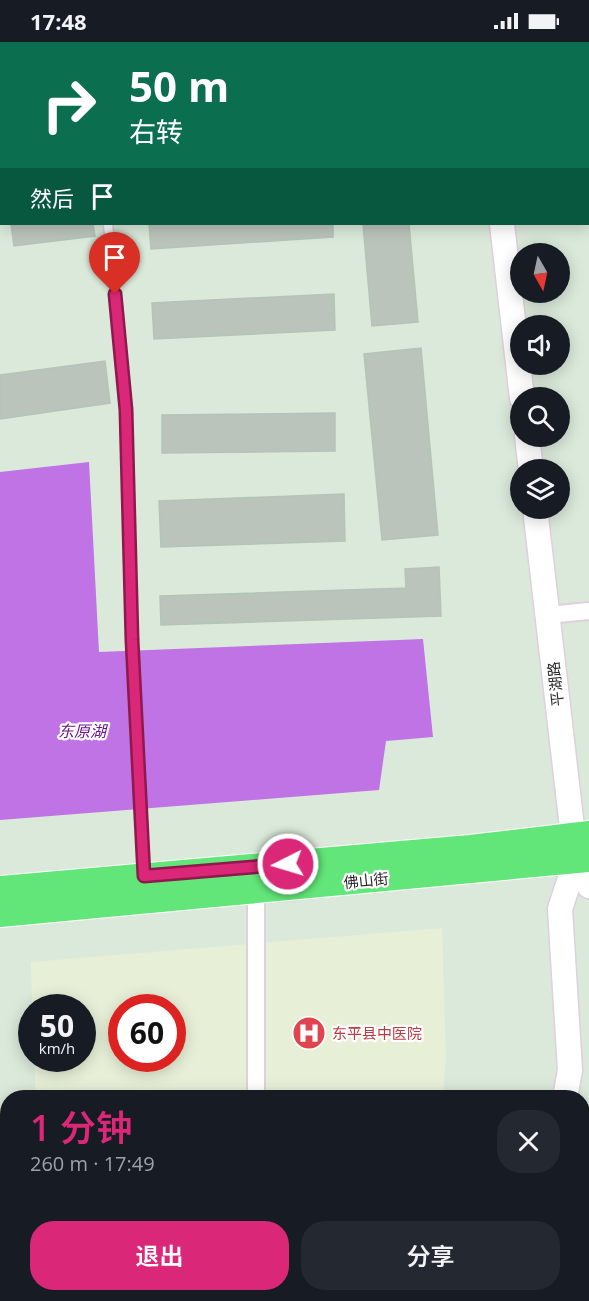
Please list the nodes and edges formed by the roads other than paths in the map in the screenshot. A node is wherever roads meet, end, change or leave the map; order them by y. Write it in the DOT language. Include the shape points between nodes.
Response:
graph roads {
  1 [pos="108,225"];
  2 [pos="502,225"];
  3 [pos="521,387"];
  4 [pos="536,519"];
  5 [pos="589,611"];
  6 [pos="548,615"];
  7 [pos="582,847"];
  8 [pos="144,876"];
  9 [pos="589,886"];
  10 [pos="0,889"];
  11 [pos="256,891"];
  12 [pos="0,914"];
  13 [pos="256,1090"];
  14 [pos="566,1090"];
  1 -- 8 [label="lane" via="126,410"];
  2 -- 3 [label="street"];
  4 -- 6 [label="street, 平湖路"];
  5 -- 6 [label="street"];
  6 -- 7 [label="street, 平湖路"];
  7 -- 8 [label="main road, 佛山街" via="470,848"];
  7 -- 9 [label="street, 平湖路"];
  7 -- 11 [label="main road, 佛山街"];
  7 -- 14 [label="street, 平湖路" via="560,909 570,1070"];
  8 -- 10 [label="main road, 佛山街"];
  11 -- 12 [label="main road, 佛山街"];
  11 -- 13 [label="street"];
}
